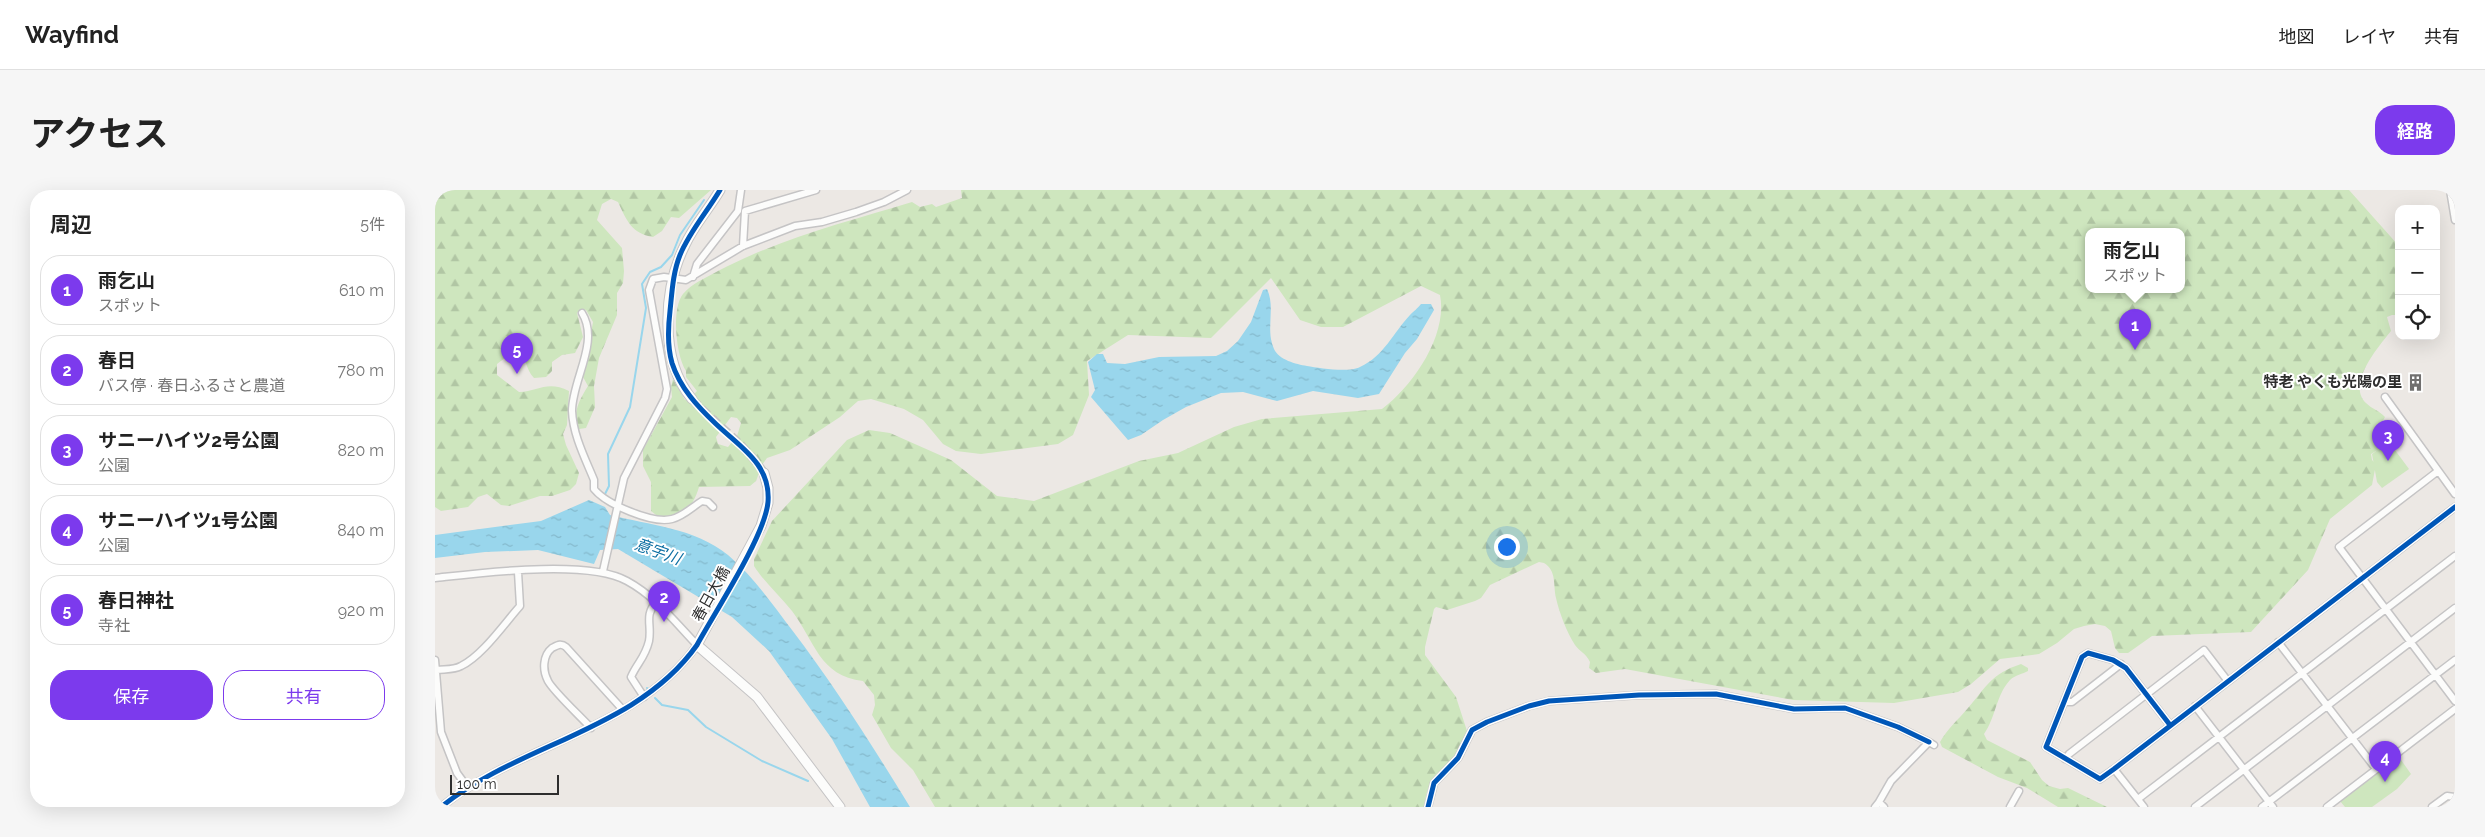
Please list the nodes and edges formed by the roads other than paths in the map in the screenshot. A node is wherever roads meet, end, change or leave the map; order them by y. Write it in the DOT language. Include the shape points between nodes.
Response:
graph roads {
  1 [pos="720,190"];
  2 [pos="741,190"];
  3 [pos="815,190"];
  4 [pos="907,190"];
  5 [pos="2450,190"];
  6 [pos="741,212"];
  7 [pos="2455,220"];
  8 [pos="743,246"];
  9 [pos="693,277"];
  10 [pos="674,279"];
  11 [pos="582,313"];
  12 [pos="2385,397"];
  13 [pos="692,399"];
  14 [pos="2438,471"];
  15 [pos="764,473"];
  16 [pos="2455,494"];
  17 [pos="713,507"];
  18 [pos="2455,507"];
  19 [pos="619,508"];
  20 [pos="2455,556"];
  21 [pos="603,569"];
  22 [pos="518,572"];
  23 [pos="435,578"];
  24 [pos="2362,578"];
  25 [pos="656,602"];
  26 [pos="2455,608"];
  27 [pos="2386,610"];
  28 [pos="698,642"];
  29 [pos="2278,642"];
  30 [pos="2410,642"];
  31 [pos="435,660"];
  32 [pos="2455,660"];
  33 [pos="2121,664"];
  34 [pos="437,670"];
  35 [pos="2302,674"];
  36 [pos="2436,675"];
  37 [pos="2227,680"];
  38 [pos="2147,694"];
  39 [pos="644,697"];
  40 [pos="2455,701"];
  41 [pos="2065,702"];
  42 [pos="2195,706"];
  43 [pos="2327,706"];
  44 [pos="2455,709"];
  45 [pos="623,710"];
  46 [pos="2170,725"];
  47 [pos="591,728"];
  48 [pos="2219,737"];
  49 [pos="2352,738"];
  50 [pos="2065,759"];
  51 [pos="2114,769"];
  52 [pos="2244,769"];
  53 [pos="2376,769"];
  54 [pos="468,788"];
  55 [pos="2019,791"];
  56 [pos="2455,797"];
  57 [pos="2138,799"];
  58 [pos="2271,804"];
  59 [pos="1880,805"];
  60 [pos="441,807"];
  61 [pos="840,807"];
  62 [pos="1427,807"];
  63 [pos="2010,807"];
  64 [pos="2144,807"];
  65 [pos="2195,807"];
  66 [pos="2262,807"];
  67 [pos="2327,807"];
  68 [pos="2433,807"];
  1 -- 10 [label="street" via="685,245"];
  2 -- 6 [label="street"];
  3 -- 6 [label="street"];
  4 -- 8 [label="street" via="856,212 795,226"];
  5 -- 7 [label="street"];
  6 -- 8 [label="street"];
  6 -- 9 [label="street" via="697,264"];
  8 -- 9 [label="street"];
  9 -- 10 [label="street"];
  10 -- 13 [label="street" via="669,350 677,376"];
  10 -- 19 [label="street" via="653,278 650,283 667,389 624,478"];
  11 -- 19 [label="street" via="587,324 587,348 572,408 573,425 594,480 594,489"];
  12 -- 14 [label="street"];
  14 -- 16 [label="street"];
  14 -- 24 [label="street" via="2339,547"];
  15 -- 28 [label="street, 春日大橋" via="768,488 767,508 761,526"];
  17 -- 19 [label="street" via="702,502 680,516 662,520"];
  18 -- 24 [label="street"];
  19 -- 21 [label="street"];
  20 -- 27 [label="street"];
  21 -- 22 [label="street"];
  21 -- 25 [label="street" via="626,580"];
  22 -- 23 [label="street"];
  22 -- 34 [label="street" via="520,606 466,663 457,668"];
  24 -- 27 [label="street"];
  24 -- 29 [label="street"];
  25 -- 28 [label="street"];
  25 -- 39 [label="street" via="648,614 650,633 644,657 632,675"];
  26 -- 30 [label="street"];
  27 -- 30 [label="street"];
  27 -- 35 [label="street"];
  28 -- 39 [label="street" via="668,679"];
  28 -- 61 [label="street" via="767,708"];
  29 -- 35 [label="street"];
  29 -- 37 [label="street"];
  30 -- 36 [label="street"];
  30 -- 43 [label="street"];
  31 -- 34 [label="street"];
  32 -- 36 [label="street"];
  33 -- 38 [label="street"];
  33 -- 41 [label="street" via="2072,702"];
  33 -- 41 [label="street" via="2088,653 2082,657"];
  34 -- 54 [label="street" via="441,732 453,765"];
  35 -- 43 [label="street"];
  35 -- 48 [label="street"];
  36 -- 40 [label="street"];
  36 -- 49 [label="street"];
  37 -- 38 [label="street" via="2204,650"];
  37 -- 42 [label="street"];
  38 -- 46 [label="street"];
  38 -- 50 [label="street"];
  39 -- 45 [label="street"];
  41 -- 50 [label="street" via="2046,747"];
  42 -- 46 [label="street"];
  42 -- 48 [label="street"];
  43 -- 49 [label="street"];
  43 -- 52 [label="street"];
  44 -- 53 [label="street"];
  45 -- 47 [label="street"];
  45 -- 47 [label="street" via="566,647 556,645 544,658 547,680"];
  46 -- 51 [label="street"];
  47 -- 54 [label="street"];
  48 -- 52 [label="street"];
  48 -- 57 [label="street"];
  49 -- 53 [label="street"];
  49 -- 58 [label="street"];
  50 -- 51 [label="street" via="2100,779"];
  51 -- 57 [label="street"];
  52 -- 58 [label="street"];
  52 -- 65 [label="street"];
  53 -- 67 [label="street"];
  54 -- 60 [label="street"];
  55 -- 63 [label="street"];
  56 -- 68 [label="street" via="2447,796"];
  57 -- 64 [label="street"];
  58 -- 66 [label="street"];
  59 -- 62 [label="street" via="1891,781 1931,743 1845,708 1794,709 1716,694 1549,701 1487,722 1473,730 1459,758 1434,783"];
}
